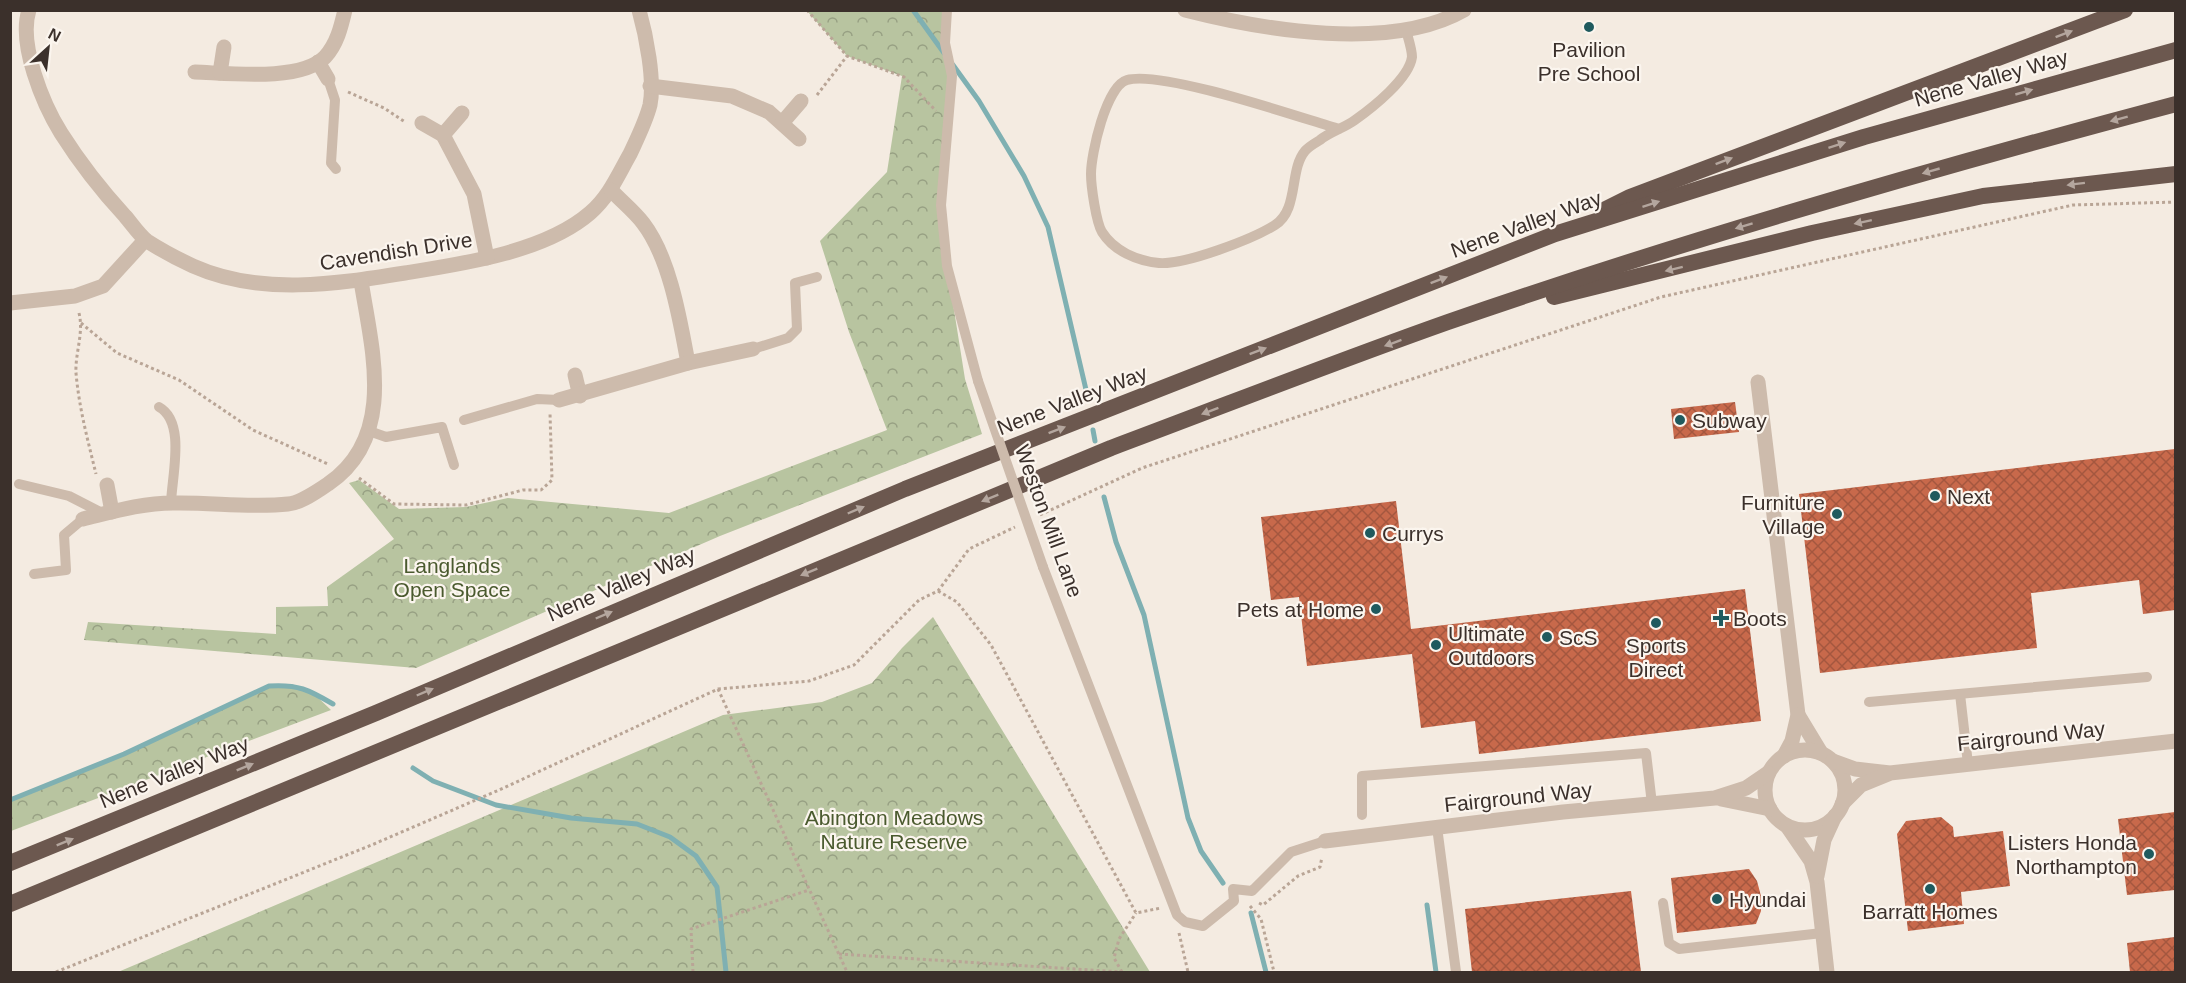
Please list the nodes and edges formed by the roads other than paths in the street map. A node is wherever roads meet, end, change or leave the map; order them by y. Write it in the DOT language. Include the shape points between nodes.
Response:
graph roads {
  1 [pos="29,10"];
  2 [pos="345,10"];
  3 [pos="639,10"];
  4 [pos="947,10"];
  5 [pos="1185,10"];
  6 [pos="1464,10"];
  7 [pos="2125,10"];
  8 [pos="1406,30"];
  9 [pos="224,47"];
  10 [pos="2175,50"];
  11 [pos="318,62"];
  12 [pos="195,72"];
  13 [pos="220,73"];
  14 [pos="328,79"];
  15 [pos="650,86"];
  16 [pos="801,101"];
  17 [pos="2175,104"];
  18 [pos="462,113"];
  19 [pos="422,123"];
  20 [pos="782,123"];
  21 [pos="1339,129"];
  22 [pos="443,135"];
  23 [pos="800,139"];
  24 [pos="336,169"];
  25 [pos="2175,174"];
  26 [pos="611,190"];
  27 [pos="1555,234"];
  28 [pos="145,240"];
  29 [pos="487,258"];
  30 [pos="817,277"];
  31 [pos="361,281"];
  32 [pos="10,303"];
  33 [pos="1448,322"];
  34 [pos="753,349"];
  35 [pos="688,363"];
  36 [pos="575,375"];
  37 [pos="1758,382"];
  38 [pos="580,396"];
  39 [pos="559,400"];
  40 [pos="159,407"];
  41 [pos="465,420"];
  42 [pos="369,431"];
  43 [pos="454,465"];
  44 [pos="19,484"];
  45 [pos="106,485"];
  46 [pos="171,503"];
  47 [pos="108,513"];
  48 [pos="83,519"];
  49 [pos="34,574"];
  50 [pos="2147,677"];
  51 [pos="1960,694"];
  52 [pos="1869,702"];
  53 [pos="1798,715"];
  54 [pos="2175,741"];
  55 [pos="1784,756"];
  56 [pos="1827,757"];
  57 [pos="1968,764"];
  58 [pos="1768,773"];
  59 [pos="1890,773"];
  60 [pos="1715,798"];
  61 [pos="1652,804"];
  62 [pos="1770,809"];
  63 [pos="1839,810"];
  64 [pos="1362,815"];
  65 [pos="1787,826"];
  66 [pos="1437,827"];
  67 [pos="1325,841"];
  68 [pos="10,863"];
  69 [pos="1816,882"];
  70 [pos="1664,903"];
  71 [pos="10,904"];
  72 [pos="1822,933"];
  73 [pos="1456,972"];
  74 [pos="1827,972"];
  1 -- 28 [label="street, Cavendish Drive" via="33,68 45,107 93,180"];
  2 -- 11 [label="street" via="339,35"];
  3 -- 15 [label="street, Cavendish Drive"];
  4 -- 67 [label="lane, Weston Mill Lane, bridge" via="945,43 952,76 941,205 946,266 978,381 1043,567 1174,910 1185,922 1203,926 1234,901 1233,889 1252,891 1291,852"];
  5 -- 8 [label="street" via="1228,21 1301,31"];
  6 -- 8 [label="street"];
  27 -- 7 [label="highway, one-way" via="1630,197"];
  8 -- 21 [label="lane" via="1412,56 1406,73 1382,98"];
  9 -- 13 [label="street"];
  27 -- 10 [label="highway, Nene Valley Way, one-way" via="1864,137"];
  11 -- 13 [label="street" via="303,69 271,74"];
  11 -- 14 [label="street"];
  12 -- 13 [label="street"];
  14 -- 24 [label="lane" via="335,100 331,164"];
  15 -- 20 [label="street" via="732,96 769,112"];
  15 -- 26 [label="street, Cavendish Drive" via="650,105 640,132"];
  16 -- 20 [label="street"];
  17 -- 33 [label="highway, one-way" via="1851,194"];
  18 -- 22 [label="street"];
  19 -- 22 [label="street"];
  20 -- 23 [label="street"];
  21 -- 21 [label="lane" via="1304,152 1288,209 1277,224 1229,246 1160,263 1123,254 1101,231 1091,173 1106,105 1114,89 1127,80 1160,80"];
  22 -- 29 [label="street" via="474,194"];
  25 -- 33 [label="highway, one-way" via="1983,196 1812,233"];
  26 -- 29 [label="street, Cavendish Drive" via="589,213 566,228"];
  26 -- 35 [label="street" via="643,223 658,247 680,319"];
  68 -- 27 [label="highway, Nene Valley Way, one-way" via="365,718 904,489"];
  28 -- 31 [label="street, Cavendish Drive" via="194,266 241,282 305,285"];
  28 -- 32 [label="street" via="103,286 75,296"];
  29 -- 31 [label="street, Cavendish Drive"];
  30 -- 34 [label="lane" via="795,283 797,329 788,338"];
  31 -- 42 [label="street" via="375,365"];
  33 -- 71 [label="highway, one-way" via="1100,453"];
  34 -- 35 [label="street"];
  35 -- 38 [label="street"];
  36 -- 38 [label="street"];
  37 -- 53 [label="street"];
  38 -- 39 [label="street"];
  39 -- 41 [label="lane" via="537,399"];
  40 -- 46 [label="lane" via="168,412 176,429"];
  42 -- 43 [label="lane" via="386,437 442,427"];
  42 -- 46 [label="street" via="346,472 290,504"];
  44 -- 47 [label="lane" via="69,496"];
  45 -- 47 [label="street"];
  46 -- 47 [label="street"];
  47 -- 48 [label="street"];
  48 -- 49 [label="lane" via="64,535 66,570"];
  50 -- 51 [label="lane"];
  51 -- 52 [label="lane"];
  51 -- 57 [label="lane"];
  53 -- 55 [label="street"];
  53 -- 56 [label="street"];
  54 -- 57 [label="street, Fairground Way"];
  55 -- 56 [label="street" via="1808,750"];
  55 -- 58 [label="street"];
  56 -- 59 [label="street" via="1855,769"];
  56 -- 63 [label="street" via="1843,777 1845,791"];
  57 -- 59 [label="street, Fairground Way"];
  58 -- 60 [label="street" via="1746,788"];
  58 -- 62 [label="street" via="1765,787"];
  59 -- 63 [label="street" via="1861,785"];
  60 -- 61 [label="street, Fairground Way"];
  60 -- 62 [label="street"];
  61 -- 64 [label="lane" via="1646,753 1362,776"];
  61 -- 66 [label="street, Fairground Way"];
  62 -- 65 [label="street"];
  63 -- 65 [label="street" via="1814,829"];
  63 -- 69 [label="street" via="1819,860"];
  65 -- 69 [label="street" via="1811,861"];
  66 -- 67 [label="street, Fairground Way"];
  66 -- 73 [label="lane"];
  69 -- 72 [label="street"];
  70 -- 72 [label="lane" via="1669,943 1679,949"];
  72 -- 74 [label="street"];
}
